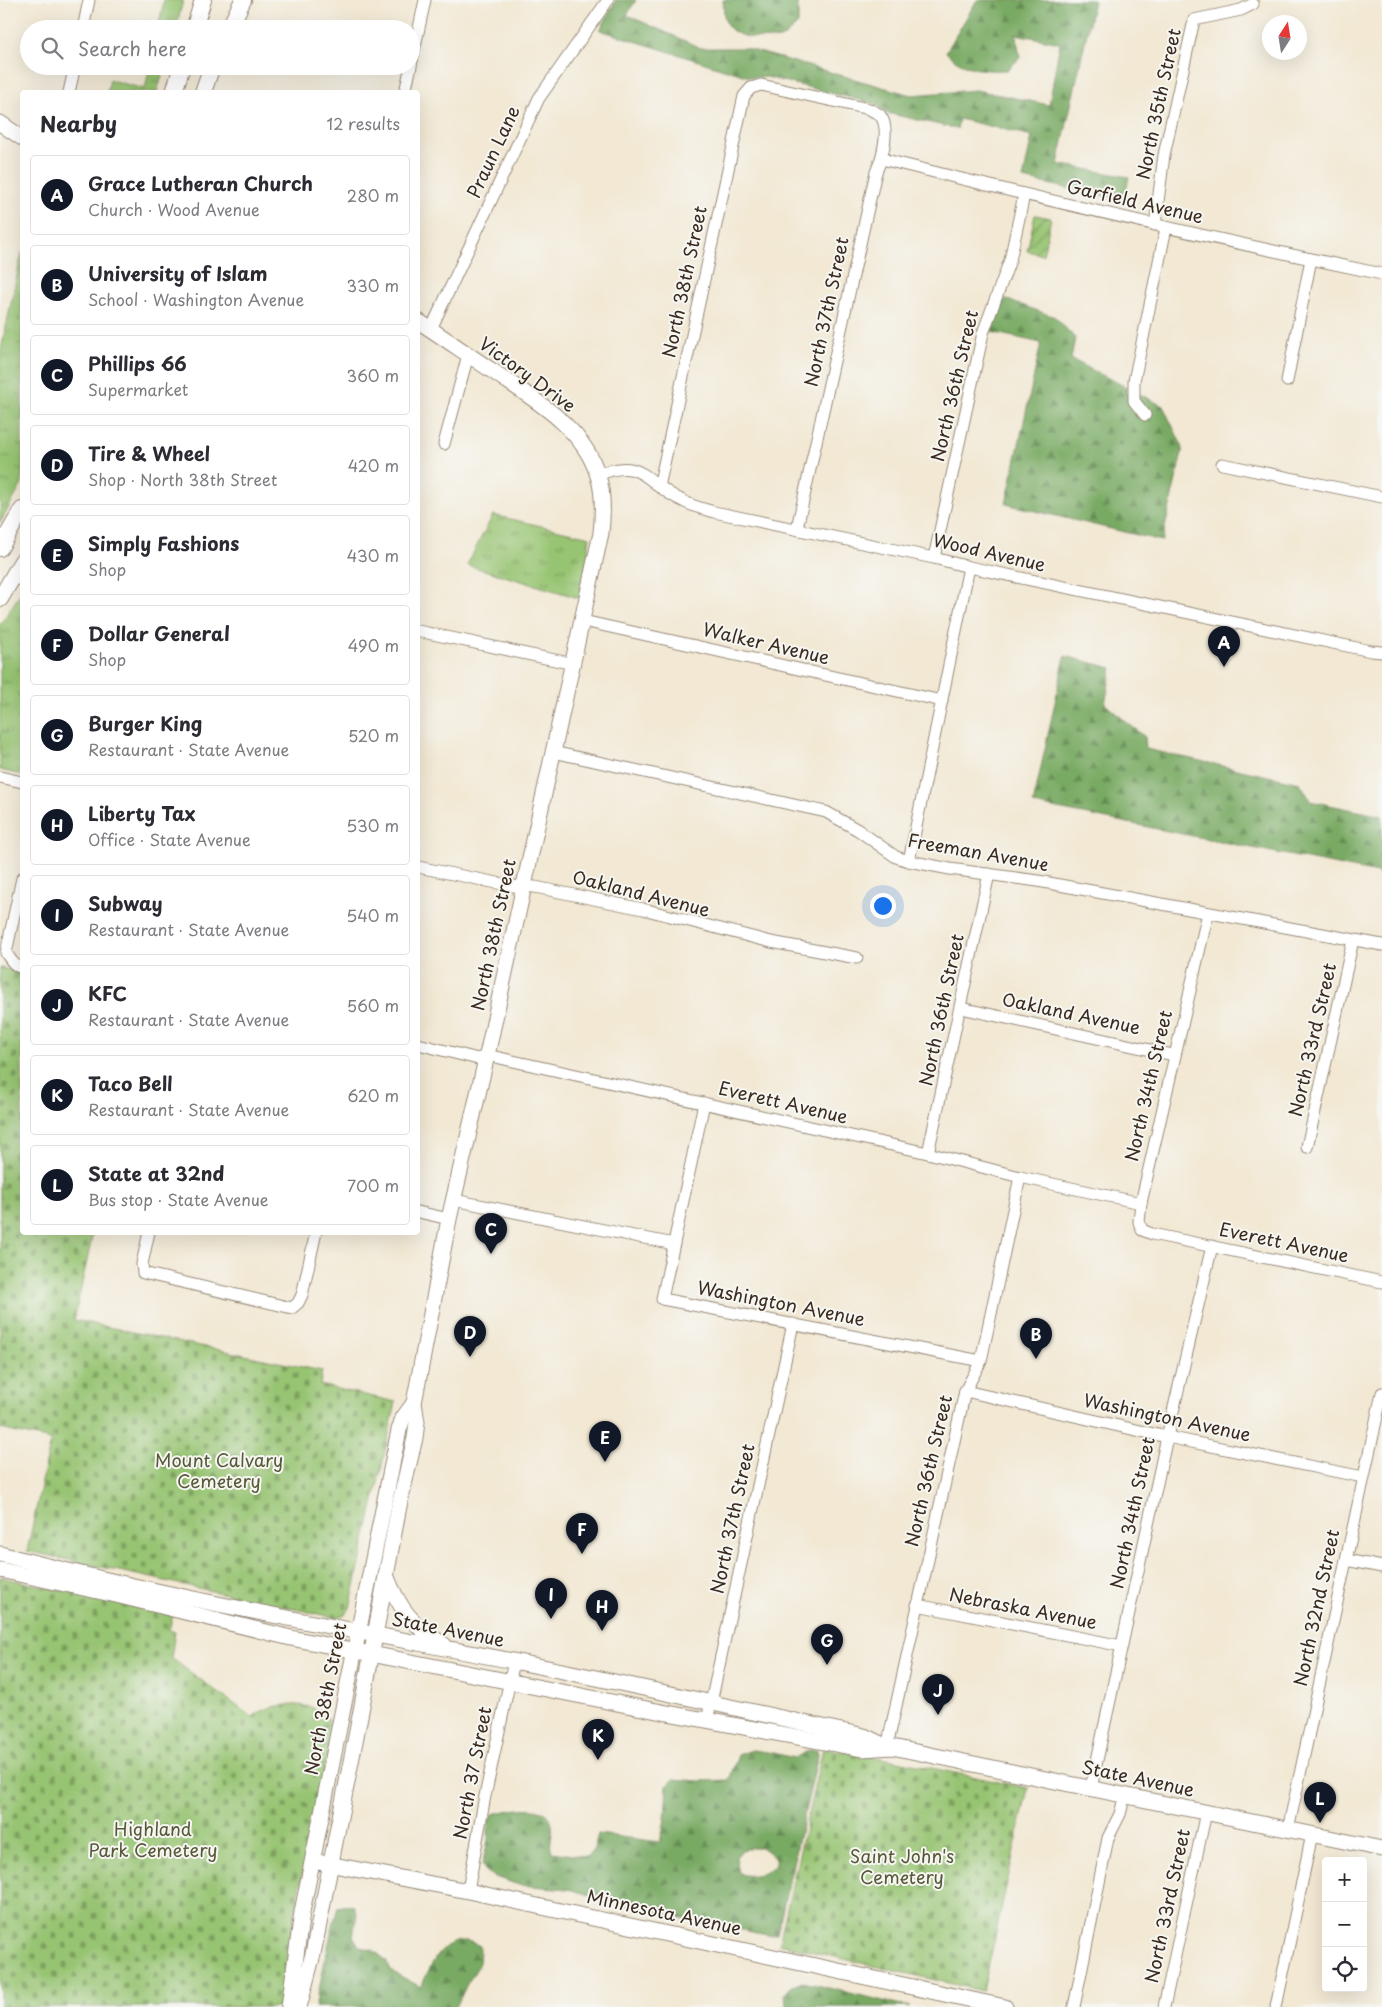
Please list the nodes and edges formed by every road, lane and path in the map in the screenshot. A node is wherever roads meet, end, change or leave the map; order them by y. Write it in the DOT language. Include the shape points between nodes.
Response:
graph roads {
  1 [pos="89,0"];
  2 [pos="191,0"];
  3 [pos="203,0"];
  4 [pos="232,0"];
  5 [pos="243,0"];
  6 [pos="425,0"];
  7 [pos="608,0"];
  8 [pos="1253,4"];
  9 [pos="85,20"];
  10 [pos="188,20"];
  11 [pos="197,20"];
  12 [pos="226,20"];
  13 [pos="233,20"];
  14 [pos="420,24"];
  15 [pos="73,75"];
  16 [pos="179,75"];
  17 [pos="209,75"];
  18 [pos="409,75"];
  19 [pos="751,88"];
  20 [pos="69,90"];
  21 [pos="175,90"];
  22 [pos="205,90"];
  23 [pos="405,90"];
  24 [pos="0,123"];
  25 [pos="20,137"];
  26 [pos="882,158"];
  27 [pos="1024,195"];
  28 [pos="1160,227"];
  29 [pos="1310,259"];
  30 [pos="1382,274"];
  31 [pos="420,321"];
  32 [pos="431,329"];
  33 [pos="468,355"];
  34 [pos="1287,381"];
  35 [pos="1144,416"];
  36 [pos="444,444"];
  37 [pos="1222,464"];
  38 [pos="598,475"];
  39 [pos="659,487"];
  40 [pos="1382,498"];
  41 [pos="20,513"];
  42 [pos="797,528"];
  43 [pos="0,548"];
  44 [pos="934,558"];
  45 [pos="20,564"];
  46 [pos="969,567"];
  47 [pos="0,599"];
  48 [pos="583,621"];
  49 [pos="420,631"];
  50 [pos="1382,652"];
  51 [pos="574,664"];
  52 [pos="942,701"];
  53 [pos="553,752"];
  54 [pos="0,777"];
  55 [pos="20,782"];
  56 [pos="909,861"];
  57 [pos="420,867"];
  58 [pos="990,874"];
  59 [pos="524,886"];
  60 [pos="20,887"];
  61 [pos="1208,913"];
  62 [pos="1354,940"];
  63 [pos="1382,946"];
  64 [pos="857,958"];
  65 [pos="20,967"];
  66 [pos="961,1008"];
  67 [pos="420,1044"];
  68 [pos="487,1055"];
  69 [pos="1174,1055"];
  70 [pos="704,1103"];
  71 [pos="1307,1147"];
  72 [pos="928,1153"];
  73 [pos="1020,1177"];
  74 [pos="454,1200"];
  75 [pos="1141,1203"];
  76 [pos="420,1212"];
  77 [pos="449,1219"];
  78 [pos="148,1235"];
  79 [pos="315,1235"];
  80 [pos="1179,1239"];
  81 [pos="674,1244"];
  82 [pos="1212,1246"];
  83 [pos="1382,1282"];
  84 [pos="793,1324"];
  85 [pos="981,1361"];
  86 [pos="965,1391"];
  87 [pos="1382,1393"];
  88 [pos="414,1403"];
  89 [pos="1167,1437"];
  90 [pos="1363,1477"];
  91 [pos="0,1554"];
  92 [pos="1346,1560"];
  93 [pos="1382,1567"];
  94 [pos="0,1570"];
  95 [pos="386,1575"];
  96 [pos="917,1605"];
  97 [pos="358,1632"];
  98 [pos="374,1635"];
  99 [pos="1122,1646"];
  100 [pos="452,1650"];
  101 [pos="355,1651"];
  102 [pos="371,1654"];
  103 [pos="514,1661"];
  104 [pos="509,1681"];
  105 [pos="711,1702"];
  106 [pos="707,1721"];
  107 [pos="887,1747"];
  108 [pos="1091,1788"];
  109 [pos="1125,1795"];
  110 [pos="1206,1812"];
  111 [pos="1288,1830"];
  112 [pos="1312,1834"];
  113 [pos="1382,1849"];
  114 [pos="313,1861"];
  115 [pos="330,1864"];
  116 [pos="468,1891"];
  117 [pos="289,2007"];
  118 [pos="299,2007"];
  119 [pos="1006,2007"];
  120 [pos="1074,2007"];
  121 [pos="1164,2007"];
  122 [pos="1276,2007"];
  1 -- 9 [label="street"];
  2 -- 10 [label="highway"];
  3 -- 11 [label="highway"];
  4 -- 12 [label="highway"];
  5 -- 13 [label="highway"];
  6 -- 14 [label="street"];
  7 -- 32 [label="street, Praun Lane" via="534,106"];
  8 -- 28 [label="street, North 35th Street" via="1241,10 1194,20 1164,155"];
  15 -- 20 [label="street"];
  16 -- 21 [label="highway"];
  17 -- 22 [label="highway"];
  18 -- 23 [label="street"];
  19 -- 26 [label="street, North 37th Street" via="761,84 869,109 880,116 883,123"];
  19 -- 39 [label="street, North 38th Street" via="744,96"];
  24 -- 25 [label="main road"];
  26 -- 27 [label="street, Garfield Avenue"];
  26 -- 42 [label="street, North 37th Street" via="876,172"];
  27 -- 28 [label="street, Garfield Avenue"];
  27 -- 44 [label="street, North 36th Street" via="1010,260 986,322"];
  28 -- 29 [label="street, Garfield Avenue"];
  28 -- 35 [label="street" via="1134,381 1134,401"];
  29 -- 30 [label="street, Garfield Avenue"];
  29 -- 34 [label="street"];
  31 -- 32 [label="main road, Victory Drive"];
  32 -- 33 [label="main road, Victory Drive"];
  33 -- 36 [label="street"];
  33 -- 38 [label="main road, Victory Drive" via="566,426 585,448"];
  37 -- 40 [label="street"];
  38 -- 39 [label="street, Wood Avenue" via="622,467 630,468"];
  38 -- 48 [label="main road, North 38th Street" via="603,510 601,533"];
  39 -- 42 [label="street, Wood Avenue" via="699,507"];
  41 -- 43 [label="highway"];
  42 -- 44 [label="street, Wood Avenue"];
  44 -- 46 [label="street, Wood Avenue"];
  45 -- 47 [label="highway"];
  46 -- 50 [label="street, Wood Avenue"];
  46 -- 52 [label="street"];
  48 -- 51 [label="main road, North 38th Street"];
  48 -- 52 [label="street, Walker Avenue"];
  49 -- 51 [label="street"];
  51 -- 53 [label="main road, North 38th Street"];
  52 -- 56 [label="street"];
  53 -- 56 [label="street, Freeman Avenue" via="826,812 896,857"];
  53 -- 59 [label="main road, North 38th Street"];
  54 -- 55 [label="street"];
  56 -- 58 [label="street, Freeman Avenue"];
  57 -- 59 [label="street, Oakland Avenue"];
  58 -- 61 [label="street, Freeman Avenue"];
  58 -- 66 [label="street, North 36th Street"];
  59 -- 64 [label="street, Oakland Avenue" via="643,909 771,942"];
  59 -- 68 [label="main road, North 38th Street"];
  60 -- 65 [label="street" via="6,953"];
  61 -- 62 [label="street, Freeman Avenue"];
  61 -- 69 [label="street, North 34th Street"];
  62 -- 63 [label="street, Freeman Avenue"];
  62 -- 71 [label="street, North 33rd Street"];
  66 -- 69 [label="street, Oakland Avenue"];
  66 -- 72 [label="street, North 36th Street"];
  67 -- 68 [label="street, Everett Avenue" via="478,1059"];
  68 -- 70 [label="street, Everett Avenue"];
  68 -- 74 [label="main road, North 38th Street"];
  69 -- 75 [label="street, North 34th Street"];
  70 -- 72 [label="street, Everett Avenue"];
  70 -- 81 [label="street"];
  72 -- 73 [label="street, Everett Avenue"];
  73 -- 75 [label="street, Everett Avenue"];
  73 -- 85 [label="street, North 36th Street"];
  74 -- 77 [label="main road, North 38th Street"];
  74 -- 81 [label="street"];
  75 -- 80 [label="street, North 34th Street" via="1139,1222 1142,1230"];
  76 -- 77 [label="street"];
  77 -- 88 [label="main road, North 38th Street"];
  78 -- 79 [label="street" via="143,1273 292,1308 302,1295"];
  80 -- 82 [label="street, Everett Avenue"];
  81 -- 84 [label="street, Washington Avenue" via="662,1299"];
  82 -- 83 [label="street, Everett Avenue"];
  82 -- 89 [label="street, North 34th Street"];
  84 -- 85 [label="street, Washington Avenue"];
  84 -- 105 [label="street, North 37th Street"];
  85 -- 86 [label="street, North 36th Street"];
  86 -- 89 [label="street, Washington Avenue"];
  86 -- 96 [label="street, North 36th Street"];
  87 -- 90 [label="street, North 32nd Street"];
  88 -- 95 [label="main road, North 38th Street" via="415,1438"];
  88 -- 97 [label="main road, North 38th Street" via="399,1430"];
  89 -- 90 [label="street, Washington Avenue"];
  89 -- 99 [label="street, North 34th Street"];
  90 -- 92 [label="street, North 32nd Street"];
  91 -- 97 [label="main road, State Avenue"];
  92 -- 93 [label="street"];
  92 -- 111 [label="street, North 32nd Street"];
  94 -- 101 [label="main road, State Avenue"];
  95 -- 98 [label="main road, North 38th Street"];
  95 -- 100 [label="main road" via="393,1594 408,1616"];
  96 -- 99 [label="street, Nebraska Avenue"];
  96 -- 107 [label="street, North 36th Street"];
  97 -- 98 [label="main road, State Avenue"];
  97 -- 101 [label="main road, North 38th Street"];
  98 -- 100 [label="main road, State Avenue"];
  98 -- 102 [label="main road, North 38th Street"];
  99 -- 108 [label="street, North 34th Street"];
  100 -- 103 [label="main road, State Avenue"];
  101 -- 102 [label="main road, State Avenue"];
  101 -- 114 [label="main road, North 38th Street"];
  102 -- 104 [label="main road, State Avenue"];
  102 -- 115 [label="main road, North 38th Street"];
  103 -- 104 [label="street, North 37 Street"];
  103 -- 105 [label="main road, State Avenue"];
  104 -- 106 [label="main road, State Avenue"];
  104 -- 116 [label="street, North 37 Street"];
  105 -- 106 [label="street, North 37th Street"];
  105 -- 107 [label="main road, State Avenue" via="864,1736"];
  106 -- 107 [label="main road, State Avenue" via="862,1749"];
  107 -- 108 [label="main road, State Avenue"];
  108 -- 109 [label="main road, State Avenue"];
  109 -- 110 [label="main road, State Avenue"];
  109 -- 120 [label="street" via="1108,1838"];
  110 -- 111 [label="main road, State Avenue"];
  110 -- 121 [label="street, North 33rd Street"];
  111 -- 112 [label="main road, State Avenue"];
  112 -- 113 [label="main road, State Avenue"];
  112 -- 122 [label="street"];
  114 -- 115 [label="main road, Minnesota Avenue"];
  114 -- 117 [label="main road, North 38th Street" via="302,1912"];
  115 -- 116 [label="main road, Minnesota Avenue"];
  115 -- 118 [label="main road, North 38th Street"];
  116 -- 119 [label="main road, Minnesota Avenue"];
}
